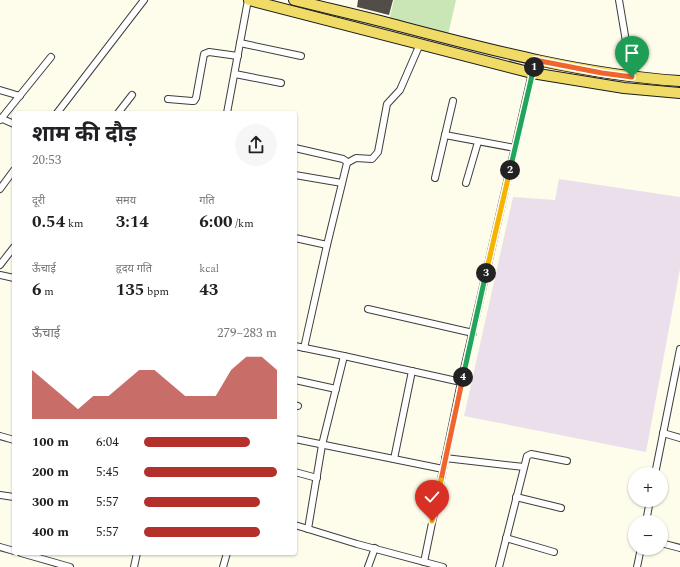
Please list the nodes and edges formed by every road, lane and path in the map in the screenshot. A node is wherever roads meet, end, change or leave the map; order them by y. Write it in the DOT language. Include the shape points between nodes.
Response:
graph roads {
  1 [pos="144,0"];
  2 [pos="249,0"];
  3 [pos="294,0"];
  4 [pos="619,0"];
  5 [pos="404,27"];
  6 [pos="401,39"];
  7 [pos="240,43"];
  8 [pos="420,44"];
  9 [pos="238,56"];
  10 [pos="301,56"];
  11 [pos="51,57"];
  12 [pos="535,60"];
  13 [pos="532,73"];
  14 [pos="234,74"];
  15 [pos="632,77"];
  16 [pos="680,81"];
  17 [pos="281,83"];
  18 [pos="0,90"];
  19 [pos="680,93"];
  20 [pos="132,95"];
  21 [pos="20,96"];
  22 [pos="168,99"];
  23 [pos="453,101"];
  24 [pos="58,111"];
  25 [pos="120,111"];
  26 [pos="227,111"];
  27 [pos="1,119"];
  28 [pos="12,123"];
  29 [pos="445,135"];
  30 [pos="478,142"];
  31 [pos="297,148"];
  32 [pos="515,148"];
  33 [pos="347,163"];
  34 [pos="297,175"];
  35 [pos="12,178"];
  36 [pos="435,178"];
  37 [pos="342,183"];
  38 [pos="466,183"];
  39 [pos="0,189"];
  40 [pos="297,238"];
  41 [pos="327,245"];
  42 [pos="12,250"];
  43 [pos="0,265"];
  44 [pos="0,275"];
  45 [pos="12,278"];
  46 [pos="368,309"];
  47 [pos="473,333"];
  48 [pos="297,346"];
  49 [pos="304,348"];
  50 [pos="680,349"];
  51 [pos="344,356"];
  52 [pos="412,371"];
  53 [pos="297,380"];
  54 [pos="461,382"];
  55 [pos="336,389"];
  56 [pos="663,433"];
  57 [pos="0,436"];
  58 [pos="680,438"];
  59 [pos="12,439"];
  60 [pos="297,439"];
  61 [pos="322,445"];
  62 [pos="445,458"];
  63 [pos="394,459"];
  64 [pos="567,461"];
  65 [pos="524,467"];
  66 [pos="656,467"];
  67 [pos="443,469"];
  68 [pos="297,473"];
  69 [pos="317,478"];
  70 [pos="0,495"];
  71 [pos="516,496"];
  72 [pos="12,497"];
  73 [pos="561,508"];
  74 [pos="297,526"];
  75 [pos="308,529"];
  76 [pos="506,538"];
  77 [pos="668,545"];
  78 [pos="0,547"];
  79 [pos="375,548"];
  80 [pos="680,548"];
  81 [pos="12,550"];
  82 [pos="554,552"];
  83 [pos="29,555"];
  84 [pos="137,555"];
  85 [pos="226,555"];
  86 [pos="640,555"];
  87 [pos="45,560"];
  88 [pos="424,562"];
  89 [pos="43,567"];
  90 [pos="70,567"];
  91 [pos="134,567"];
  92 [pos="223,567"];
  93 [pos="368,567"];
  94 [pos="443,567"];
  95 [pos="499,567"];
  96 [pos="637,567"];
  1 -- 24 [label="street"];
  2 -- 6 [label="main road"];
  2 -- 7 [label="street"];
  3 -- 5 [label="main road"];
  4 -- 15 [label="street"];
  5 -- 6 [label="main road"];
  5 -- 12 [label="main road"];
  6 -- 8 [label="main road"];
  7 -- 9 [label="street"];
  7 -- 10 [label="street"];
  8 -- 13 [label="main road"];
  8 -- 33 [label="street" via="400,90 387,104 378,152 372,159 356,158"];
  9 -- 14 [label="street"];
  9 -- 22 [label="street" via="206,52 194,101"];
  11 -- 21 [label="street"];
  12 -- 13 [label="street"];
  12 -- 15 [label="main road"];
  13 -- 19 [label="main road" via="624,88"];
  13 -- 32 [label="street"];
  14 -- 17 [label="street"];
  14 -- 26 [label="street"];
  15 -- 16 [label="main road"];
  18 -- 21 [label="street"];
  20 -- 25 [label="street"];
  21 -- 27 [label="street"];
  23 -- 29 [label="street"];
  27 -- 28 [label="street"];
  29 -- 30 [label="street"];
  29 -- 36 [label="street"];
  30 -- 32 [label="street"];
  30 -- 38 [label="street"];
  31 -- 33 [label="street" via="344,159"];
  32 -- 47 [label="street"];
  33 -- 37 [label="street"];
  34 -- 37 [label="street"];
  35 -- 39 [label="street"];
  37 -- 41 [label="street"];
  40 -- 41 [label="street"];
  41 -- 49 [label="street"];
  42 -- 43 [label="street"];
  44 -- 45 [label="street"];
  46 -- 47 [label="street"];
  47 -- 54 [label="street"];
  48 -- 49 [label="street"];
  49 -- 51 [label="street"];
  50 -- 56 [label="street"];
  51 -- 52 [label="street"];
  51 -- 55 [label="street"];
  52 -- 54 [label="street"];
  52 -- 63 [label="street"];
  53 -- 55 [label="street"];
  54 -- 62 [label="street"];
  55 -- 61 [label="street"];
  56 -- 58 [label="street"];
  56 -- 66 [label="street"];
  57 -- 59 [label="street"];
  60 -- 61 [label="street"];
  61 -- 63 [label="street"];
  61 -- 69 [label="street"];
  62 -- 65 [label="street"];
  62 -- 67 [label="street"];
  63 -- 67 [label="street"];
  64 -- 65 [label="street" via="531,454 527,456"];
  65 -- 71 [label="street"];
  67 -- 88 [label="street"];
  68 -- 69 [label="street"];
  69 -- 75 [label="street"];
  70 -- 72 [label="street"];
  71 -- 73 [label="street"];
  71 -- 76 [label="street"];
  74 -- 75 [label="street"];
  75 -- 79 [label="street"];
  76 -- 82 [label="street"];
  76 -- 95 [label="street"];
  77 -- 80 [label="street"];
  78 -- 81 [label="street"];
  79 -- 88 [label="street"];
  79 -- 93 [label="street"];
  83 -- 87 [label="street"];
  84 -- 91 [label="street"];
  85 -- 92 [label="street"];
  86 -- 96 [label="street"];
  87 -- 89 [label="street"];
  87 -- 90 [label="street"];
  88 -- 94 [label="street"];
}
